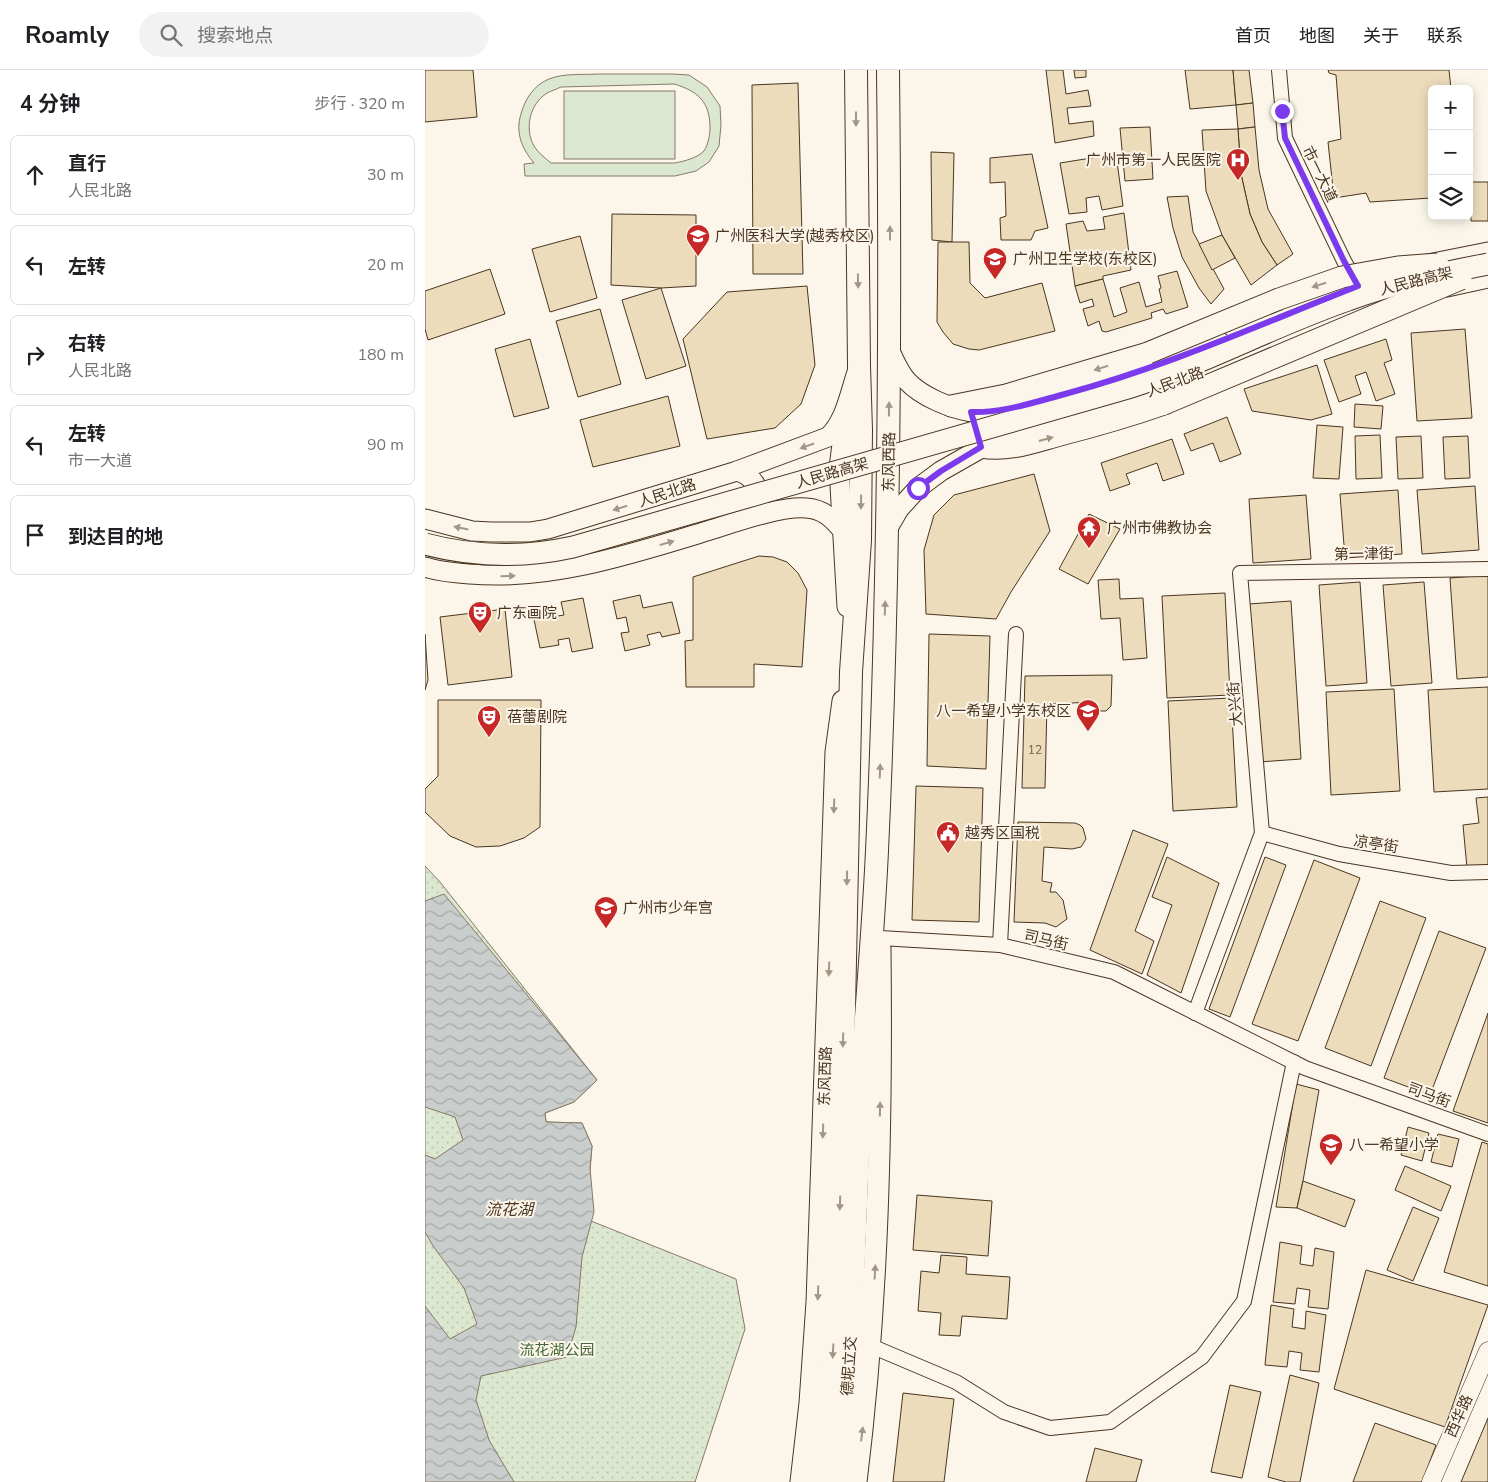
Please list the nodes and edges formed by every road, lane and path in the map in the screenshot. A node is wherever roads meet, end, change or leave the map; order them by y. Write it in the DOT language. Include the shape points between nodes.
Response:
graph roads {
  1 [pos="856,70"];
  2 [pos="888,70"];
  3 [pos="1279,70"];
  4 [pos="1488,252"];
  5 [pos="1488,264"];
  6 [pos="1488,278"];
  7 [pos="1358,286"];
  8 [pos="890,351"];
  9 [pos="859,366"];
  10 [pos="951,406"];
  11 [pos="971,412"];
  12 [pos="981,447"];
  13 [pos="737,471"];
  14 [pos="425,520"];
  15 [pos="737,521"];
  16 [pos="888,528"];
  17 [pos="843,531"];
  18 [pos="425,544"];
  19 [pos="425,567"];
  20 [pos="1488,568"];
  21 [pos="1240,573"];
  22 [pos="1016,634"];
  23 [pos="851,672"];
  24 [pos="1262,833"];
  25 [pos="877,854"];
  26 [pos="1488,872"];
  27 [pos="880,938"];
  28 [pos="1000,945"];
  29 [pos="1195,1013"];
  30 [pos="1294,1062"];
  31 [pos="1488,1134"];
  32 [pos="847,1250"];
  33 [pos="871,1346"];
  34 [pos="1488,1351"];
  35 [pos="801,1482"];
  36 [pos="820,1482"];
  37 [pos="838,1482"];
  38 [pos="856,1482"];
  39 [pos="1431,1482"];
  1 -- 9 [label="highway, 东风西路, one-way"];
  8 -- 2 [label="highway, 东风西路, one-way"];
  3 -- 7 [label="street, 市一大道" via="1285,138"];
  4 -- 7 [label="main road, 人民北路" via="1414,267"];
  5 -- 10 [label="main road, one-way, bridge" via="1398,267 1342,277 1148,353 1007,395"];
  12 -- 5 [label="main road, one-way, bridge" via="996,450 1018,446 1164,404"];
  5 -- 18 [label="main road, 人民路高架, bridge" via="1423,278 1348,300 1128,388 581,544 547,552 504,555"];
  6 -- 12 [label="main road, 人民北路" via="1354,311 1157,390 1023,429"];
  7 -- 11 [label="main road, 人民北路" via="1144,371 1031,403"];
  8 -- 10 [label="main road, 人民北路" via="907,382 925,395"];
  16 -- 8 [label="highway, 东风西路, one-way"];
  9 -- 13 [label="main road, 人民北路, one-way" via="841,420 828,437"];
  9 -- 17 [label="main road" via="839,468"];
  9 -- 23 [label="highway, 东风西路, one-way" via="860,540"];
  10 -- 11 [label="main road, 人民北路"];
  11 -- 12 [label="main road"];
  12 -- 16 [label="main road, 人民北路" via="918,488 899,508"];
  13 -- 14 [label="main road, 人民北路, one-way" via="567,524 530,532 472,531"];
  13 -- 15 [label="main road" via="755,482 759,499 753,514"];
  15 -- 17 [label="main road" via="785,509 805,508 821,511"];
  19 -- 15 [label="main road, one-way" via="484,576 533,574 626,554"];
  25 -- 16 [label="highway, 东风西路, one-way"];
  17 -- 23 [label="main road"];
  20 -- 21 [label="street, 第一津街"];
  21 -- 24 [label="street, 大兴街"];
  22 -- 28 [label="street"];
  23 -- 32 [label="highway, 东风西路, one-way"];
  23 -- 35 [label="main road, 东风西路, one-way" via="836,752 817,1302 811,1403"];
  24 -- 26 [label="street, 凉亭街" via="1339,854 1451,873"];
  24 -- 29 [label="street"];
  25 -- 27 [label="main road, 东风西路"];
  25 -- 32 [label="highway, 东风西路"];
  27 -- 28 [label="street, 司马街"];
  33 -- 27 [label="main road, 东风西路, one-way" via="879,1182"];
  28 -- 29 [label="street, 司马街" via="1114,972"];
  29 -- 30 [label="street, 司马街"];
  30 -- 31 [label="street, 司马街"];
  30 -- 33 [label="street" via="1244,1301 1202,1357 1110,1422 1050,1428 1004,1412 956,1382"];
  32 -- 36 [label="highway, 德坭立交, one-way"];
  32 -- 37 [label="highway, 德坭立交" via="848,1384"];
  38 -- 33 [label="main road, 东风西路, one-way"];
  34 -- 39 [label="street, 西华路"];
}
